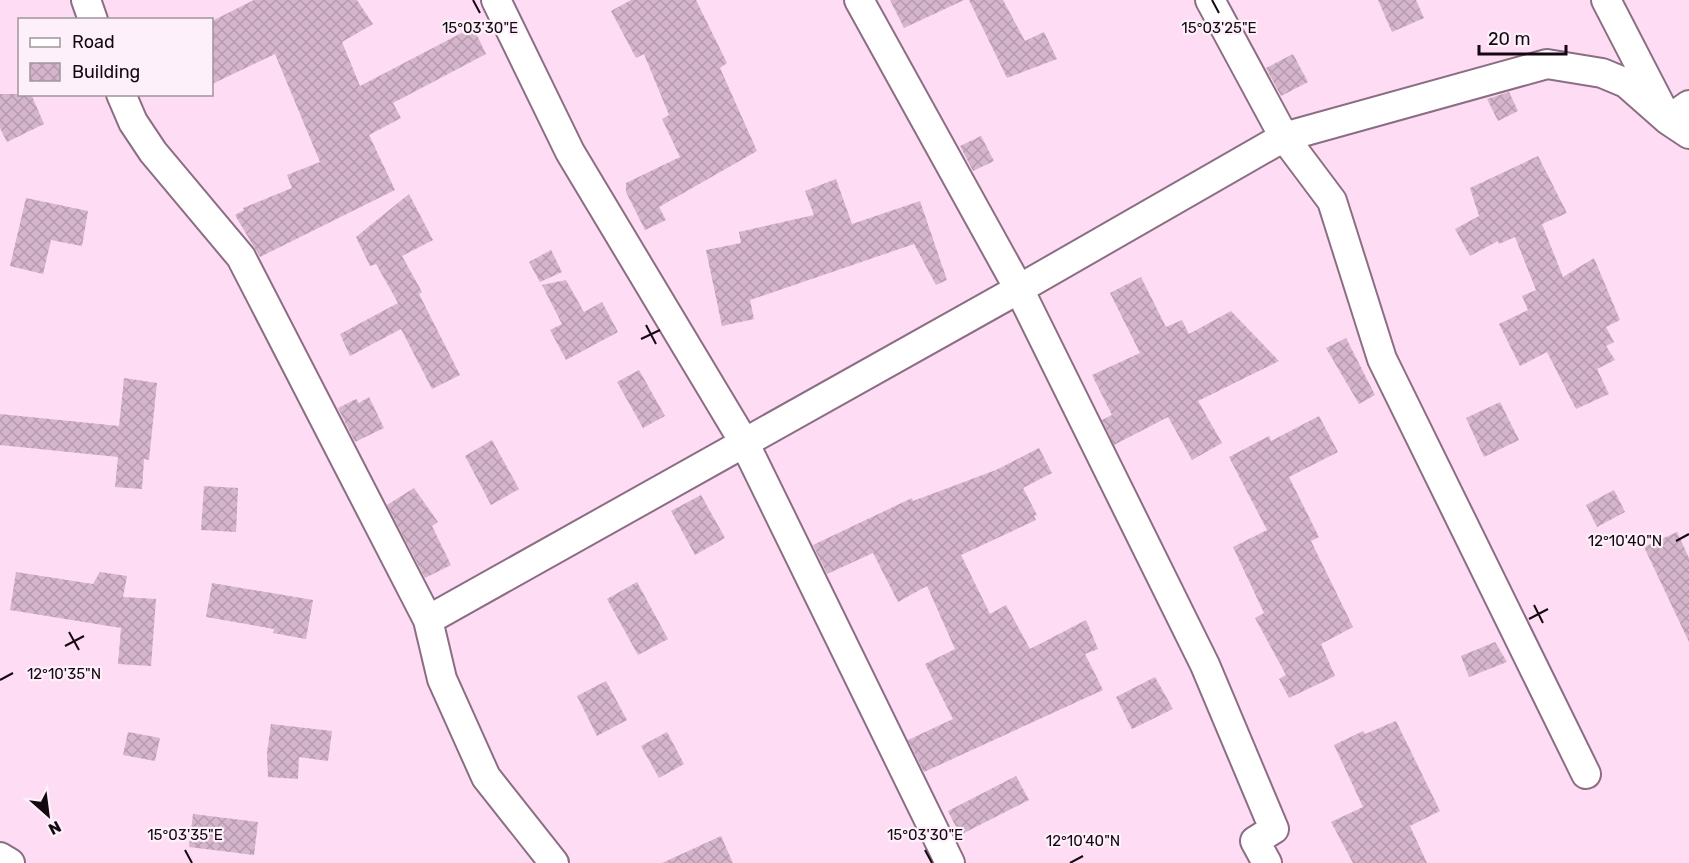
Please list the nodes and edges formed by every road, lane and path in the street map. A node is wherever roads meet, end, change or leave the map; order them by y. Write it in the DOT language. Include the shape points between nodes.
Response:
graph roads {
  1 [pos="86,0"];
  2 [pos="496,0"];
  3 [pos="859,0"];
  4 [pos="1210,0"];
  5 [pos="1606,0"];
  6 [pos="92,18"];
  7 [pos="122,96"];
  8 [pos="1684,127"];
  9 [pos="1284,137"];
  10 [pos="1019,289"];
  11 [pos="744,442"];
  12 [pos="428,620"];
  13 [pos="1586,774"];
  14 [pos="0,857"];
  15 [pos="10,863"];
  16 [pos="554,863"];
  17 [pos="950,863"];
  18 [pos="1267,863"];
  1 -- 6 [label="street"];
  2 -- 11 [label="street" via="570,152"];
  3 -- 10 [label="street"];
  4 -- 9 [label="street"];
  5 -- 8 [label="street"];
  7 -- 12 [label="street" via="153,152 241,257"];
  8 -- 9 [label="street" via="1626,83 1602,73 1548,64"];
  9 -- 10 [label="street"];
  9 -- 13 [label="street" via="1332,201 1382,359"];
  10 -- 11 [label="street"];
  10 -- 18 [label="street" via="1205,664 1274,829 1255,842"];
  11 -- 12 [label="street"];
  11 -- 17 [label="street"];
  12 -- 16 [label="street" via="442,679 486,777"];
  14 -- 15 [label="street"];
}
